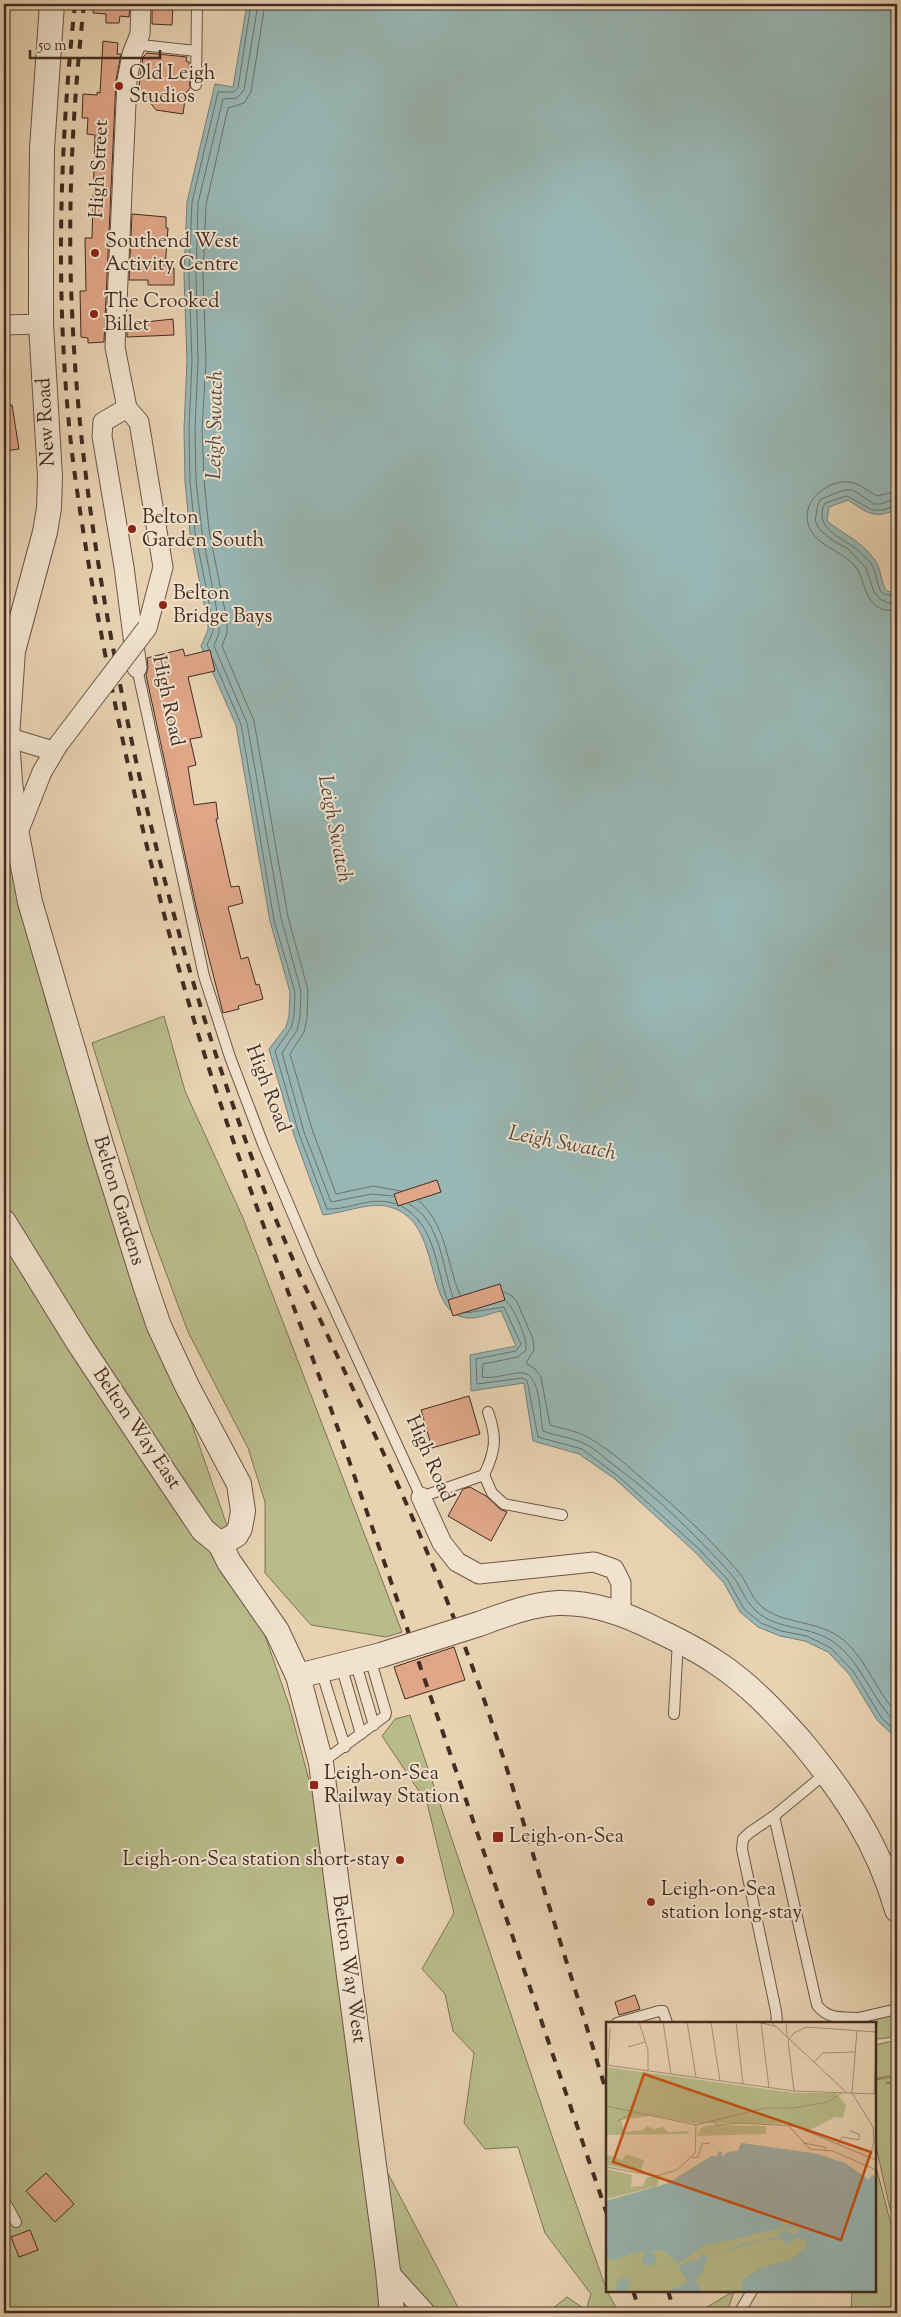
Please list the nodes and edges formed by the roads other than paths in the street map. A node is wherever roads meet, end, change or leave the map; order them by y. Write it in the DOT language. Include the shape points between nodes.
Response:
graph roads {
  1 [pos="52,4"];
  2 [pos="141,4"];
  3 [pos="197,4"];
  4 [pos="141,45"];
  5 [pos="196,51"];
  6 [pos="196,85"];
  7 [pos="41,324"];
  8 [pos="4,325"];
  9 [pos="133,415"];
  10 [pos="137,668"];
  11 [pos="7,737"];
  12 [pos="56,748"];
  13 [pos="17,835"];
  14 [pos="4,1222"];
  15 [pos="488,1412"];
  16 [pos="484,1475"];
  17 [pos="421,1497"];
  18 [pos="562,1515"];
  19 [pos="220,1544"];
  20 [pos="621,1614"];
  21 [pos="277,1631"];
  22 [pos="678,1640"];
  23 [pos="353,1662"];
  24 [pos="298,1676"];
  25 [pos="674,1714"];
  26 [pos="374,1725"];
  27 [pos="362,1734"];
  28 [pos="345,1747"];
  29 [pos="320,1763"];
  30 [pos="827,1773"];
  31 [pos="774,1816"];
  32 [pos="897,1910"];
  33 [pos="897,2009"];
  34 [pos="860,2018"];
  35 [pos="620,2022"];
  36 [pos="667,2022"];
  37 [pos="777,2022"];
  38 [pos="842,2022"];
  39 [pos="4,2200"];
  40 [pos="16,2222"];
  41 [pos="388,2271"];
  42 [pos="751,2292"];
  43 [pos="392,2313"];
  44 [pos="426,2313"];
  45 [pos="739,2313"];
  1 -- 7 [label="street, New Road" via="42,148"];
  2 -- 9 [label="street, High Street" via="140,34 127,81 116,294 115,347"];
  3 -- 5 [label="lane"];
  4 -- 5 [label="lane"];
  5 -- 6 [label="lane"];
  7 -- 8 [label="street"];
  7 -- 11 [label="street, New Road" via="49,508 46,532 13,651"];
  9 -- 10 [label="street, High Road" via="103,422 102,436"];
  9 -- 12 [label="street, High Street, bridge" via="145,459 163,567 147,628"];
  10 -- 17 [label="lane, High Road" via="204,976 230,1057 313,1262"];
  11 -- 12 [label="street"];
  11 -- 13 [label="street, New Road"];
  12 -- 13 [label="street, High Street" via="42,772"];
  13 -- 19 [label="street, Belton Gardens" via="30,902 48,966 152,1306 187,1386 239,1484 243,1511 240,1528"];
  14 -- 19 [label="street, Belton Way East" via="78,1342 203,1530"];
  15 -- 16 [label="lane" via="495,1431 490,1462"];
  16 -- 17 [label="lane"];
  16 -- 18 [label="lane" via="492,1493 504,1504"];
  17 -- 20 [label="street, High Road" via="442,1543 457,1562 479,1574 594,1562 614,1569 621,1584"];
  19 -- 21 [label="street, Belton Way East"];
  20 -- 22 [label="street"];
  20 -- 23 [label="street, bridge" via="559,1603 520,1610"];
  21 -- 24 [label="street, Belton Way West"];
  22 -- 25 [label="lane"];
  22 -- 30 [label="street" via="747,1686 776,1712"];
  23 -- 24 [label="street"];
  23 -- 26 [label="lane"];
  23 -- 26 [label="lane" via="386,1713"];
  23 -- 27 [label="lane"];
  23 -- 28 [label="lane"];
  24 -- 29 [label="street, Belton Way West"];
  26 -- 27 [label="lane"];
  27 -- 28 [label="lane"];
  28 -- 29 [label="lane"];
  29 -- 41 [label="street, Belton Way West"];
  30 -- 31 [label="lane"];
  30 -- 32 [label="street" via="859,1818 890,1884"];
  31 -- 34 [label="lane" via="817,2005 822,2013 831,2017"];
  31 -- 37 [label="lane" via="748,1833 743,1839 742,1849"];
  33 -- 34 [label="lane"];
  34 -- 38 [label="lane"];
  35 -- 36 [label="lane" via="659,2010 663,2011"];
  39 -- 40 [label="lane"];
  41 -- 43 [label="street, Belton Way West"];
  41 -- 44 [label="street"];
  42 -- 45 [label="lane"];
}
